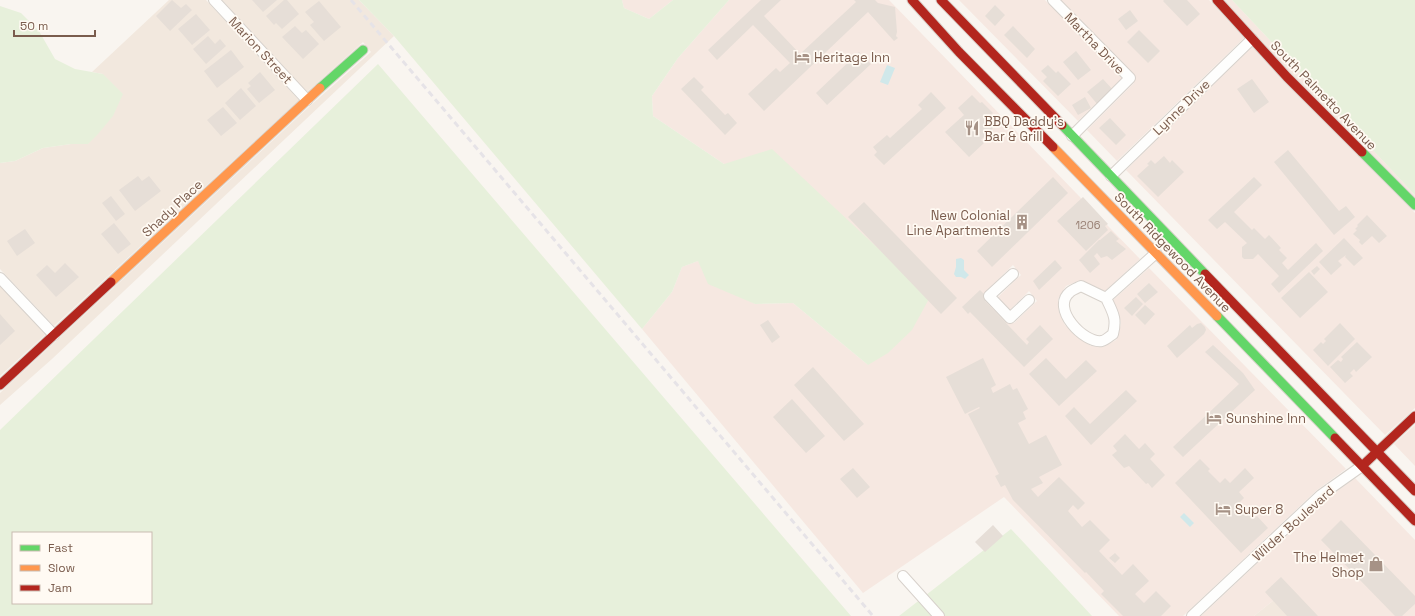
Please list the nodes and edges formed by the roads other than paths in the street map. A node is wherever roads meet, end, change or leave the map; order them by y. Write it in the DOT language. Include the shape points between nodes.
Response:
graph roads {
  1 [pos="214,0"];
  2 [pos="913,0"];
  3 [pos="1053,0"];
  4 [pos="1217,0"];
  5 [pos="937,2"];
  6 [pos="1252,39"];
  7 [pos="363,50"];
  8 [pos="307,100"];
  9 [pos="1072,136"];
  10 [pos="1111,176"];
  11 [pos="1415,205"];
  12 [pos="1156,253"];
  13 [pos="1013,274"];
  14 [pos="0,278"];
  15 [pos="1106,298"];
  16 [pos="1029,300"];
  17 [pos="54,335"];
  18 [pos="0,385"];
  19 [pos="1415,416"];
  20 [pos="1377,451"];
  21 [pos="1362,466"];
  22 [pos="1415,491"];
  23 [pos="1415,521"];
  24 [pos="903,576"];
  25 [pos="939,616"];
  26 [pos="1192,616"];
  1 -- 8 [label="street, Marion Street"];
  2 -- 12 [label="main road, South Ridgewood Avenue" via="959,52"];
  3 -- 9 [label="street, Martha Drive" via="1130,78"];
  4 -- 6 [label="main road, South Palmetto Avenue"];
  5 -- 9 [label="main road, South Ridgewood Avenue" via="954,13"];
  6 -- 10 [label="street, Lynne Drive"];
  6 -- 11 [label="main road, South Palmetto Avenue"];
  7 -- 8 [label="main road, Shady Place"];
  8 -- 17 [label="main road, Shady Place"];
  9 -- 10 [label="main road, South Ridgewood Avenue"];
  10 -- 20 [label="main road, South Ridgewood Avenue"];
  12 -- 15 [label="street"];
  12 -- 21 [label="main road, South Ridgewood Avenue"];
  13 -- 16 [label="street" via="989,296 1010,318"];
  14 -- 17 [label="street"];
  15 -- 15 [label="street" via="1081,286 1069,292 1064,300 1064,310 1069,320 1092,340 1103,341 1113,334 1116,324"];
  17 -- 18 [label="main road, Shady Place"];
  19 -- 20 [label="main road, Wilder Boulevard"];
  20 -- 21 [label="main road, Wilder Boulevard"];
  20 -- 22 [label="main road, South Ridgewood Avenue"];
  21 -- 23 [label="main road, South Ridgewood Avenue"];
  21 -- 26 [label="street, Wilder Boulevard" via="1321,495"];
  24 -- 25 [label="street"];
}
